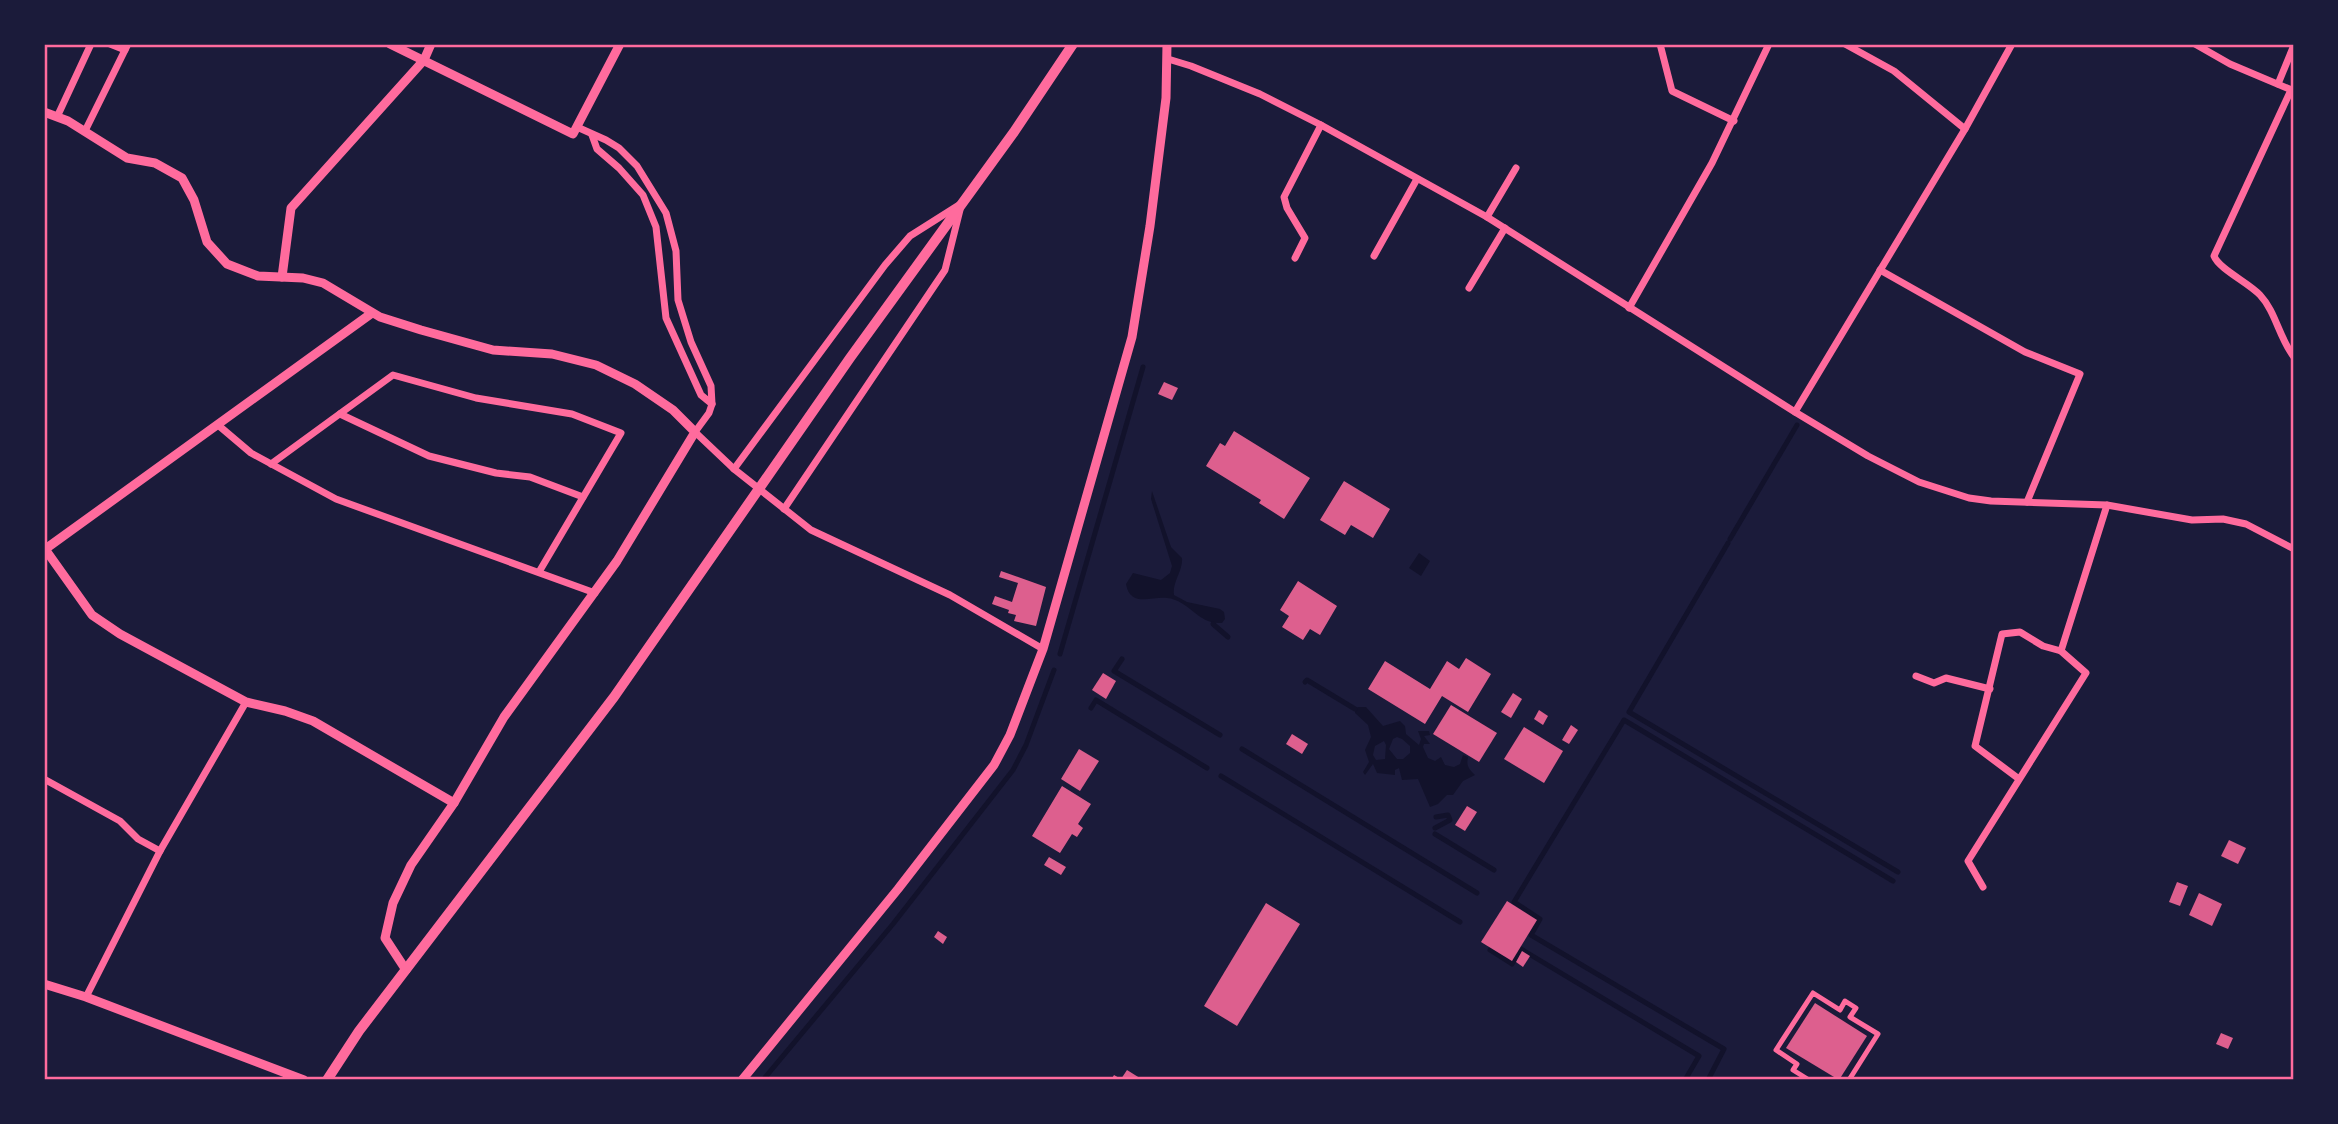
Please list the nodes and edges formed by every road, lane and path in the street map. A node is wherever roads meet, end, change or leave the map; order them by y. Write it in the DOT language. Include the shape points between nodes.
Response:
graph roads {
  1 [pos="91,44"];
  2 [pos="110,44"];
  3 [pos="390,44"];
  4 [pos="431,44"];
  5 [pos="620,44"];
  6 [pos="1073,44"];
  7 [pos="1167,44"];
  8 [pos="1660,44"];
  9 [pos="1769,44"];
  10 [pos="1845,44"];
  11 [pos="2012,44"];
  12 [pos="2195,44"];
  13 [pos="2294,45"];
  14 [pos="127,47"];
  15 [pos="424,60"];
  16 [pos="1168,60"];
  17 [pos="2278,84"];
  18 [pos="2293,91"];
  19 [pos="44,112"];
  20 [pos="57,117"];
  21 [pos="1734,121"];
  22 [pos="1321,125"];
  23 [pos="577,127"];
  24 [pos="1965,129"];
  25 [pos="85,131"];
  26 [pos="592,135"];
  27 [pos="1516,168"];
  28 [pos="1417,179"];
  29 [pos="962,203"];
  30 [pos="1487,218"];
  31 [pos="1504,228"];
  32 [pos="1374,256"];
  33 [pos="1295,258"];
  34 [pos="1880,270"];
  35 [pos="282,277"];
  36 [pos="1469,288"];
  37 [pos="1629,308"];
  38 [pos="372,313"];
  39 [pos="2294,357"];
  40 [pos="712,404"];
  41 [pos="1795,412"];
  42 [pos="340,414"];
  43 [pos="218,425"];
  44 [pos="695,432"];
  45 [pos="271,464"];
  46 [pos="734,469"];
  47 [pos="583,497"];
  48 [pos="2027,502"];
  49 [pos="2107,505"];
  50 [pos="784,509"];
  51 [pos="2294,549"];
  52 [pos="44,550"];
  53 [pos="539,572"];
  54 [pos="595,593"];
  55 [pos="1043,649"];
  56 [pos="2062,651"];
  57 [pos="1916,676"];
  58 [pos="1990,689"];
  59 [pos="246,702"];
  60 [pos="44,779"];
  61 [pos="2019,779"];
  62 [pos="454,803"];
  63 [pos="160,851"];
  64 [pos="1983,887"];
  65 [pos="406,970"];
  66 [pos="44,984"];
  67 [pos="86,997"];
  68 [pos="304,1080"];
  69 [pos="327,1080"];
  70 [pos="742,1080"];
  71 [pos="1809,1080"];
  72 [pos="1849,1080"];
  1 -- 20 [label="street"];
  2 -- 14 [label="street"];
  3 -- 15 [label="street"];
  4 -- 15 [label="street"];
  5 -- 23 [label="street"];
  6 -- 29 [label="main road"];
  7 -- 16 [label="street"];
  8 -- 21 [label="street" via="1672,91"];
  9 -- 21 [label="street"];
  10 -- 24 [label="street" via="1894,71"];
  11 -- 24 [label="street"];
  12 -- 17 [label="street"];
  13 -- 17 [label="street"];
  14 -- 25 [label="street"];
  15 -- 23 [label="street" via="573,134"];
  15 -- 35 [label="street" via="291,208"];
  16 -- 22 [label="street" via="1260,94"];
  16 -- 55 [label="street" via="1150,226 1132,337"];
  17 -- 18 [label="street"];
  18 -- 39 [label="street" via="2214,256 2265,300"];
  19 -- 20 [label="street"];
  20 -- 25 [label="street"];
  21 -- 37 [label="street"];
  22 -- 28 [label="street"];
  22 -- 33 [label="street" via="1284,197 1305,238"];
  23 -- 26 [label="street"];
  24 -- 34 [label="street"];
  25 -- 35 [label="street" via="127,158 155,163 182,178 207,243 227,264 258,276"];
  26 -- 40 [label="street" via="597,149 643,195 656,227 666,318 701,395"];
  26 -- 40 [label="street" via="619,148 637,166 666,213 676,251 678,300 711,386"];
  27 -- 30 [label="street"];
  28 -- 30 [label="street"];
  28 -- 32 [label="street"];
  29 -- 46 [label="street" via="911,236 885,265"];
  29 -- 50 [label="street" via="945,270"];
  29 -- 65 [label="main road" via="614,697"];
  30 -- 31 [label="street"];
  31 -- 36 [label="street"];
  31 -- 37 [label="street"];
  34 -- 41 [label="street"];
  34 -- 48 [label="street" via="2025,352 2080,374"];
  35 -- 38 [label="street" via="323,283"];
  37 -- 41 [label="street"];
  38 -- 43 [label="street"];
  38 -- 44 [label="street" via="493,350 552,354 596,365 635,384"];
  40 -- 44 [label="street"];
  41 -- 48 [label="street" via="1919,482 1969,498"];
  42 -- 45 [label="street"];
  42 -- 47 [label="street" via="429,456 530,477"];
  42 -- 47 [label="street" via="393,375 477,398 572,414 621,433"];
  43 -- 45 [label="street"];
  43 -- 52 [label="street"];
  44 -- 46 [label="street"];
  44 -- 54 [label="street"];
  45 -- 53 [label="street" via="336,499"];
  46 -- 50 [label="street"];
  47 -- 53 [label="street"];
  48 -- 49 [label="street"];
  49 -- 51 [label="street" via="2246,524"];
  49 -- 56 [label="street"];
  50 -- 55 [label="street" via="811,530 950,595"];
  52 -- 59 [label="street" via="92,615"];
  53 -- 54 [label="street"];
  54 -- 62 [label="street" via="504,718"];
  55 -- 70 [label="street" via="994,765"];
  56 -- 58 [label="street" via="2020,632 2003,635"];
  56 -- 61 [label="street" via="2085,673"];
  57 -- 58 [label="street" via="1934,683 1947,678"];
  58 -- 61 [label="street" via="1975,746"];
  59 -- 62 [label="street" via="313,721"];
  59 -- 63 [label="street"];
  60 -- 63 [label="street" via="120,821 138,839"];
  61 -- 64 [label="street" via="1968,861"];
  62 -- 65 [label="street" via="411,865 393,903 385,938"];
  63 -- 67 [label="street"];
  65 -- 69 [label="main road"];
  66 -- 67 [label="street"];
  67 -- 68 [label="street"];
  71 -- 72 [label="street" via="1793,1070 1797,1064 1776,1050 1812,993 1840,1010 1845,1001 1856,1007 1850,1017 1878,1034"];
}
